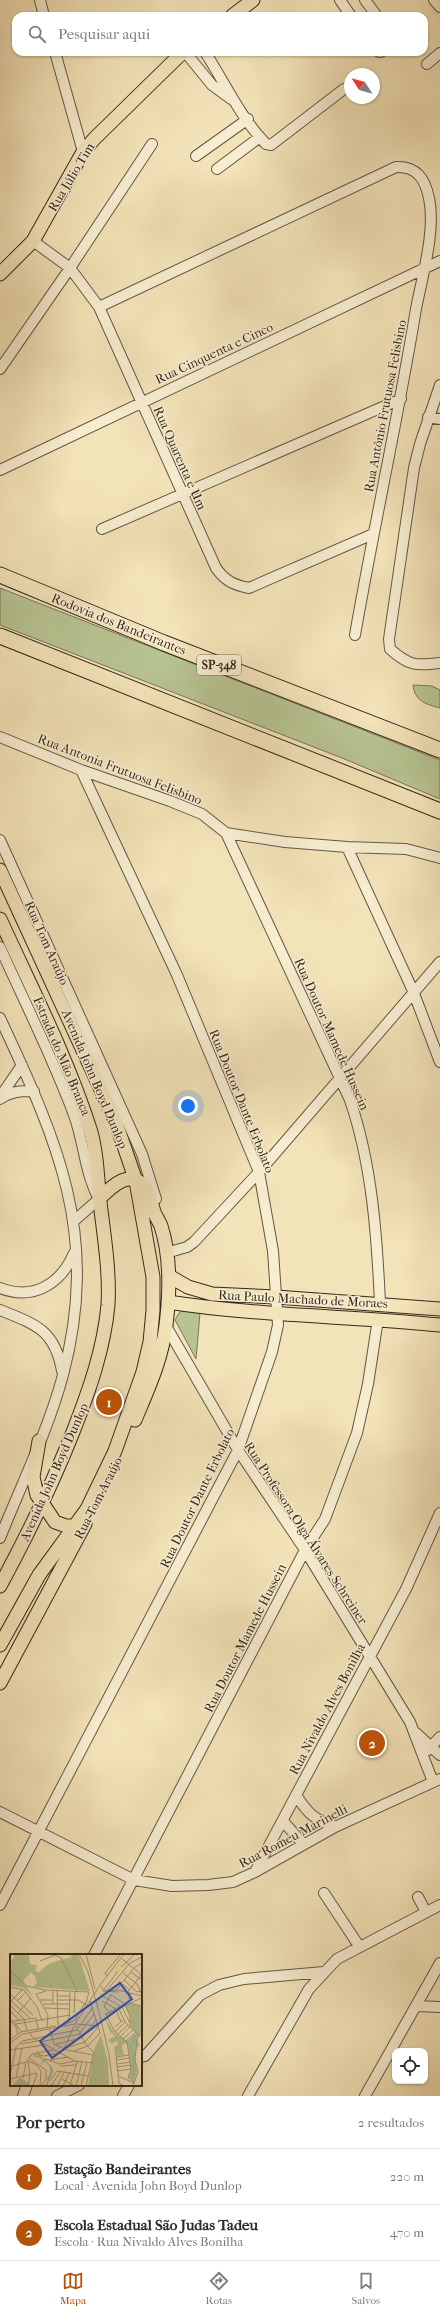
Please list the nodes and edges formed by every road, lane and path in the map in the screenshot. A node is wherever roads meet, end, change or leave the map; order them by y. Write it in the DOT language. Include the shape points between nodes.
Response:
graph roads {
  1 [pos="40,0"];
  2 [pos="252,0"];
  3 [pos="340,0"];
  4 [pos="365,0"];
  5 [pos="434,0"];
  6 [pos="440,7"];
  7 [pos="43,12"];
  8 [pos="237,12"];
  9 [pos="348,12"];
  10 [pos="374,12"];
  11 [pos="440,53"];
  12 [pos="56,56"];
  13 [pos="180,56"];
  14 [pos="187,56"];
  15 [pos="207,56"];
  16 [pos="428,64"];
  17 [pos="344,89"];
  18 [pos="231,99"];
  19 [pos="248,119"];
  20 [pos="260,136"];
  21 [pos="152,144"];
  22 [pos="83,152"];
  23 [pos="196,156"];
  24 [pos="217,169"];
  25 [pos="33,241"];
  26 [pos="440,261"];
  27 [pos="70,268"];
  28 [pos="423,269"];
  29 [pos="0,274"];
  30 [pos="99,308"];
  31 [pos="0,369"];
  32 [pos="440,385"];
  33 [pos="401,399"];
  34 [pos="140,402"];
  35 [pos="428,417"];
  36 [pos="440,419"];
  37 [pos="0,470"];
  38 [pos="182,494"];
  39 [pos="102,529"];
  40 [pos="373,534"];
  41 [pos="0,575"];
  42 [pos="355,635"];
  43 [pos="0,636"];
  44 [pos="440,663"];
  45 [pos="0,737"];
  46 [pos="440,750"];
  47 [pos="81,770"];
  48 [pos="440,811"];
  49 [pos="226,834"];
  50 [pos="0,840"];
  51 [pos="347,847"];
  52 [pos="440,858"];
  53 [pos="0,870"];
  54 [pos="0,919"];
  55 [pos="0,947"];
  56 [pos="440,962"];
  57 [pos="413,991"];
  58 [pos="0,1018"];
  59 [pos="440,1062"];
  60 [pos="22,1065"];
  61 [pos="339,1078"];
  62 [pos="34,1091"];
  63 [pos="0,1098"];
  64 [pos="259,1172"];
  65 [pos="136,1181"];
  66 [pos="100,1199"];
  67 [pos="74,1220"];
  68 [pos="161,1225"];
  69 [pos="77,1248"];
  70 [pos="166,1253"];
  71 [pos="169,1276"];
  72 [pos="0,1288"];
  73 [pos="276,1297"];
  74 [pos="168,1302"];
  75 [pos="380,1304"];
  76 [pos="440,1309"];
  77 [pos="0,1310"];
  78 [pos="278,1313"];
  79 [pos="378,1319"];
  80 [pos="440,1325"];
  81 [pos="166,1326"];
  82 [pos="63,1375"];
  83 [pos="125,1436"];
  84 [pos="39,1441"];
  85 [pos="238,1450"];
  86 [pos="42,1504"];
  87 [pos="92,1505"];
  88 [pos="440,1513"];
  89 [pos="76,1526"];
  90 [pos="0,1538"];
  91 [pos="305,1550"];
  92 [pos="0,1586"];
  93 [pos="0,1645"];
  94 [pos="369,1656"];
  95 [pos="0,1683"];
  96 [pos="414,1732"];
  97 [pos="440,1736"];
  98 [pos="432,1747"];
  99 [pos="424,1753"];
  100 [pos="440,1755"];
  101 [pos="437,1780"];
  102 [pos="296,1795"];
  103 [pos="0,1812"];
  104 [pos="283,1821"];
  105 [pos="335,1827"];
  106 [pos="39,1832"];
  107 [pos="303,1844"];
  108 [pos="255,1872"];
  109 [pos="134,1880"];
  110 [pos="324,1894"];
  111 [pos="418,1897"];
  112 [pos="0,1905"];
  113 [pos="440,1905"];
  114 [pos="426,1912"];
  115 [pos="359,1946"];
  116 [pos="95,1954"];
  117 [pos="440,1964"];
  118 [pos="324,1972"];
  119 [pos="416,2006"];
  120 [pos="440,2008"];
  121 [pos="142,2058"];
  122 [pos="27,2086"];
  123 [pos="77,2086"];
  124 [pos="128,2086"];
  125 [pos="24,2096"];
  126 [pos="57,2096"];
  127 [pos="123,2096"];
  128 [pos="248,2096"];
  129 [pos="365,2096"];
  1 -- 7 [label="street"];
  2 -- 8 [label="main road"];
  3 -- 9 [label="street"];
  4 -- 10 [label="street"];
  5 -- 6 [label="street"];
  11 -- 16 [label="street"];
  12 -- 22 [label="street"];
  13 -- 22 [label="main road, Rua Júlio Tim" via="110,121"];
  14 -- 18 [label="street" via="212,85"];
  15 -- 18 [label="street" via="221,77"];
  17 -- 20 [label="street" via="271,145 266,144"];
  18 -- 19 [label="street"];
  19 -- 20 [label="street"];
  19 -- 23 [label="street"];
  20 -- 24 [label="street"];
  21 -- 27 [label="street"];
  22 -- 25 [label="main road, Rua Júlio Tim"];
  25 -- 27 [label="street, Rua Quarenta e Um"];
  25 -- 29 [label="main road, Rua Júlio Tim"];
  26 -- 28 [label="street, Rua Cinquenta e Cinco"];
  27 -- 30 [label="street, Rua Quarenta e Um"];
  27 -- 31 [label="street"];
  28 -- 30 [label="street, Rua Antônio Frutuosa Felisbino" via="430,217 429,199 424,181 417,173 407,166 396,167"];
  28 -- 33 [label="street, Rua Antônio Frutuosa Felisbino"];
  28 -- 34 [label="street, Rua Cinquenta e Cinco"];
  30 -- 34 [label="street, Rua Quarenta e Um"];
  32 -- 35 [label="street"];
  33 -- 38 [label="street"];
  33 -- 40 [label="street, Rua Antônio Frutuosa Felisbino"];
  34 -- 37 [label="street, Rua Cinquenta e Cinco"];
  34 -- 38 [label="street, Rua Quarenta e Um"];
  35 -- 36 [label="street"];
  35 -- 44 [label="street" via="414,468 389,639 390,649 408,663 418,666"];
  38 -- 39 [label="street"];
  38 -- 40 [label="street, Rua Quarenta e Um" via="216,568 224,580 238,586 249,588"];
  40 -- 42 [label="street, Rua Antônio Frutuosa Felisbino"];
  41 -- 46 [label="highway, Rodovia dos Bandeirantes / SP-348" via="164,643"];
  43 -- 48 [label="highway"];
  45 -- 47 [label="street, Rua Antonia Frutuosa Felisbino"];
  47 -- 49 [label="street, Rua Antonia Frutuosa Felisbino" via="202,814"];
  47 -- 64 [label="street, Rua Doutor Dante Erbolato" via="177,975"];
  49 -- 51 [label="street"];
  49 -- 61 [label="street, Rua Doutor Mamede Hussein"];
  50 -- 68 [label="street, Rua Tom Araújo" via="142,1154 157,1202"];
  51 -- 52 [label="street" via="406,849"];
  51 -- 57 [label="street"];
  53 -- 65 [label="main road, Avenida John Boyd Dunlop" via="115,1120"];
  54 -- 66 [label="main road, Avenida John Boyd Dunlop" via="70,1072 96,1152"];
  55 -- 66 [label="street, Estrada do Mão Branca" via="59,1077 74,1117 93,1187"];
  56 -- 57 [label="street"];
  57 -- 59 [label="street"];
  57 -- 61 [label="street"];
  58 -- 60 [label="street"];
  60 -- 62 [label="street"];
  60 -- 63 [label="street"];
  61 -- 64 [label="street"];
  61 -- 75 [label="street, Rua Doutor Mamede Hussein" via="359,1126 378,1261"];
  62 -- 63 [label="street" via="17,1090"];
  62 -- 67 [label="street" via="56,1145"];
  64 -- 70 [label="street" via="194,1242"];
  64 -- 73 [label="street, Rua Doutor Dante Erbolato" via="270,1230"];
  65 -- 66 [label="main road" via="120,1181"];
  65 -- 68 [label="main road" via="147,1190"];
  65 -- 83 [label="main road, Avenida John Boyd Dunlop" via="153,1277 153,1310 150,1342"];
  66 -- 67 [label="street"];
  66 -- 86 [label="main road, Avenida John Boyd Dunlop" via="107,1260 108,1304 103,1340 87,1397"];
  67 -- 69 [label="street"];
  68 -- 70 [label="main road"];
  69 -- 72 [label="street" via="64,1273 48,1286 22,1293"];
  69 -- 82 [label="street" via="75,1312"];
  70 -- 71 [label="main road"];
  71 -- 73 [label="main road, Rua Paulo Machado de Moraes" via="198,1292"];
  71 -- 74 [label="main road"];
  73 -- 75 [label="main road, Rua Paulo Machado de Moraes"];
  73 -- 78 [label="street, Rua Doutor Dante Erbolato"];
  74 -- 78 [label="main road, Rua Paulo Machado de Moraes"];
  74 -- 81 [label="main road, Rua Tom Araújo"];
  75 -- 76 [label="main road, Rua Paulo Machado de Moraes"];
  77 -- 82 [label="street" via="42,1329 53,1342"];
  78 -- 79 [label="main road, Rua Paulo Machado de Moraes"];
  78 -- 85 [label="street, Rua Doutor Dante Erbolato" via="272,1352"];
  79 -- 80 [label="main road, Rua Paulo Machado de Moraes"];
  79 -- 91 [label="street, Rua Doutor Mamede Hussein" via="357,1433 325,1518"];
  81 -- 83 [label="main road, Rua Tom Araújo" via="159,1362"];
  81 -- 85 [label="street, Rua Professora Olga Álvares Schreiner"];
  82 -- 84 [label="street"];
  83 -- 87 [label="main road, Rua Tom Araújo"];
  84 -- 86 [label="main road" via="33,1478 34,1488"];
  84 -- 90 [label="street"];
  85 -- 91 [label="street, Rua Professora Olga Álvares Schreiner"];
  85 -- 106 [label="street, Rua Doutor Dante Erbolato"];
  86 -- 89 [label="main road" via="55,1522"];
  86 -- 92 [label="main road, Avenida John Boyd Dunlop"];
  87 -- 89 [label="main road"];
  87 -- 95 [label="main road, Rua Tom Araújo"];
  88 -- 94 [label="street, Rua Nivaldo Alves Bonilha" via="406,1589"];
  89 -- 93 [label="main road" via="38,1575"];
  91 -- 94 [label="street, Rua Professora Olga Álvares Schreiner"];
  91 -- 109 [label="street, Rua Doutor Mamede Hussein"];
  94 -- 96 [label="street, Rua Professora Olga Álvares Schreiner"];
  94 -- 102 [label="street, Rua Nivaldo Alves Bonilha"];
  96 -- 98 [label="street, Rua Professora Olga Álvares Schreiner"];
  96 -- 99 [label="street, Rua Professora Olga Álvares Schreiner"];
  97 -- 98 [label="street"];
  98 -- 99 [label="street"];
  98 -- 100 [label="street, Rua Professora Olga Álvares Schreiner"];
  99 -- 101 [label="street, Rua Professora Olga Álvares Schreiner"];
  101 -- 105 [label="street, Rua Romeu Marinelli"];
  102 -- 104 [label="street, Rua Nivaldo Alves Bonilha"];
  102 -- 105 [label="street" via="307,1812"];
  103 -- 106 [label="street, Rua Romeu Marinelli"];
  104 -- 107 [label="street"];
  104 -- 108 [label="street, Rua Nivaldo Alves Bonilha"];
  105 -- 107 [label="street, Rua Romeu Marinelli"];
  106 -- 109 [label="street, Rua Romeu Marinelli"];
  106 -- 112 [label="street, Rua Doutor Dante Erbolato"];
  107 -- 108 [label="street, Rua Romeu Marinelli"];
  108 -- 109 [label="street, Rua Romeu Marinelli" via="233,1882 208,1885 172,1886"];
  109 -- 116 [label="street, Rua Doutor Mamede Hussein"];
  110 -- 115 [label="street"];
  111 -- 114 [label="street"];
  113 -- 114 [label="street"];
  114 -- 115 [label="street"];
  115 -- 118 [label="street" via="337,1959"];
  117 -- 119 [label="street"];
  118 -- 121 [label="street" via="244,1979 219,1985 200,1995"];
  118 -- 128 [label="street" via="309,1989"];
  119 -- 120 [label="street"];
  119 -- 129 [label="street"];
  122 -- 125 [label="street"];
  123 -- 126 [label="street"];
  124 -- 127 [label="street"];
}
